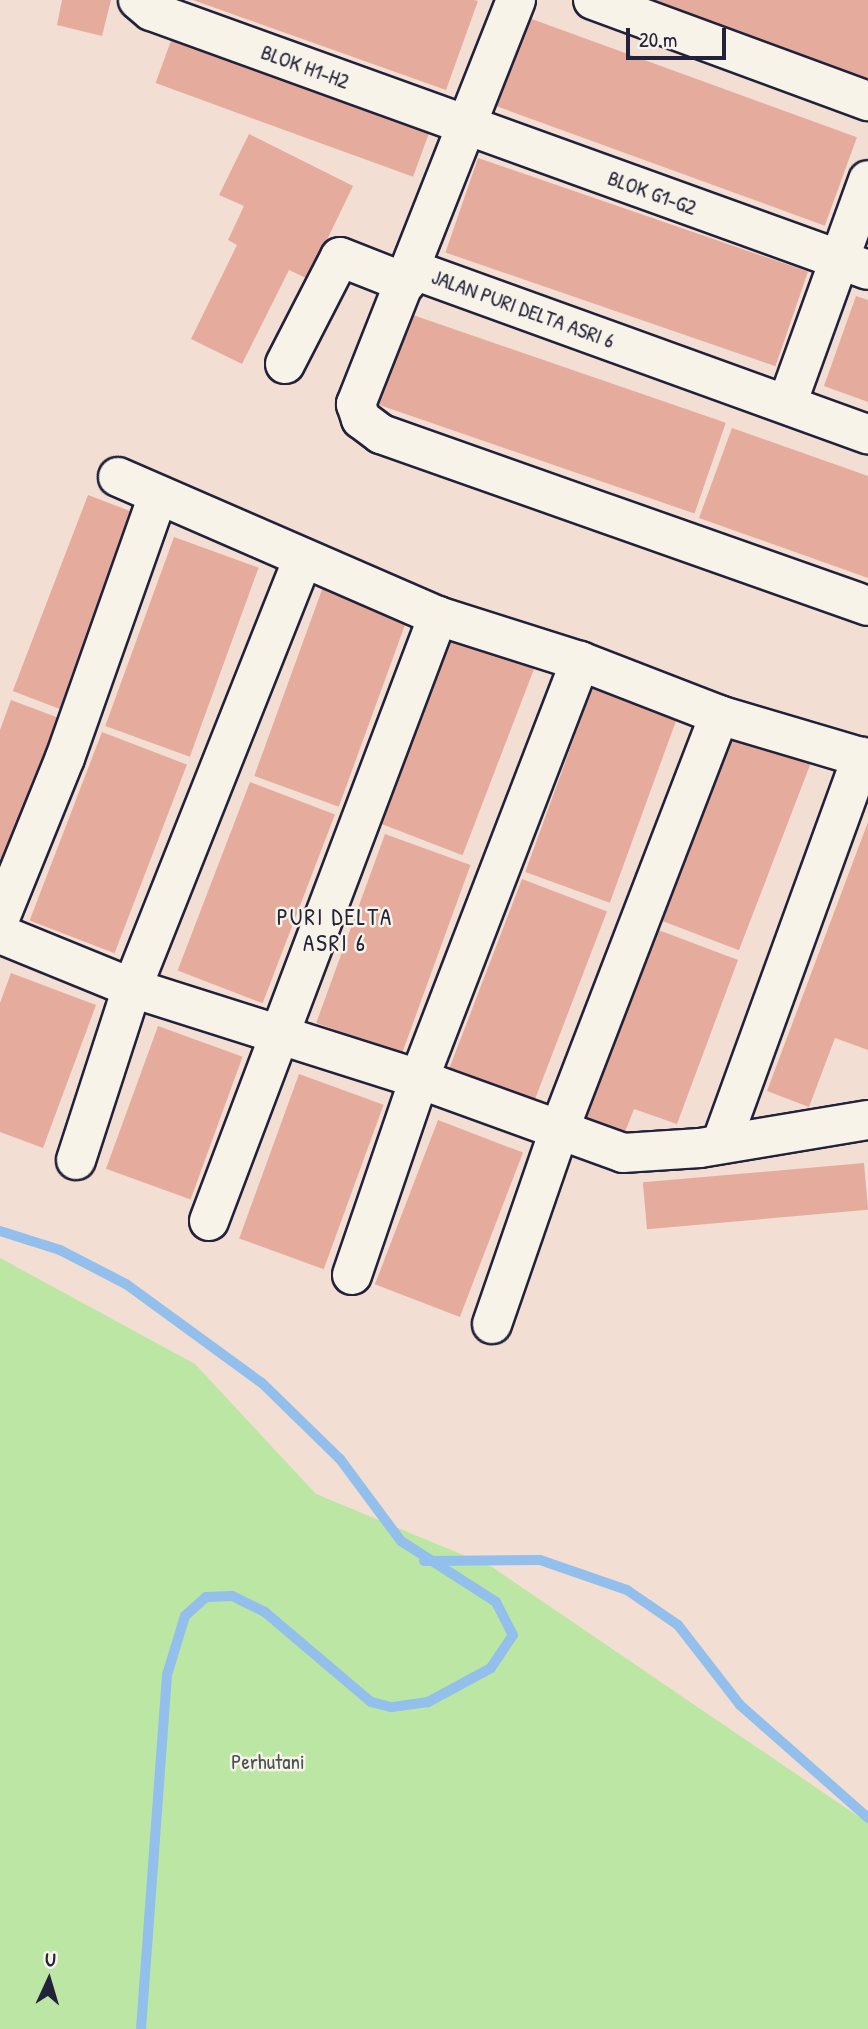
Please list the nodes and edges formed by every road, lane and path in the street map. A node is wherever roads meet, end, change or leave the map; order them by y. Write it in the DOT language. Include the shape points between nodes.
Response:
graph roads {
  1 [pos="516,0"];
  2 [pos="593,0"];
  3 [pos="139,3"];
  4 [pos="868,101"];
  5 [pos="470,127"];
  6 [pos="868,180"];
  7 [pos="851,265"];
  8 [pos="409,276"];
  9 [pos="285,363"];
  10 [pos="787,404"];
  11 [pos="868,434"];
  12 [pos="118,477"];
  13 [pos="158,495"];
  14 [pos="302,560"];
  15 [pos="868,606"];
  16 [pos="438,616"];
  17 [pos="580,661"];
  18 [pos="719,715"];
  19 [pos="865,758"];
  20 [pos="0,918"];
  21 [pos="0,934"];
  22 [pos="132,988"];
  23 [pos="280,1038"];
  24 [pos="419,1079"];
  25 [pos="868,1120"];
  26 [pos="558,1133"];
  27 [pos="722,1141"];
  28 [pos="76,1160"];
  29 [pos="209,1221"];
  30 [pos="352,1275"];
  31 [pos="492,1324"];
  1 -- 5 [label="street, JALAN PURI DELTA ASRI 6"];
  2 -- 4 [label="street"];
  3 -- 5 [label="street, BLOK H1-H2"];
  5 -- 7 [label="street, BLOK G1-G2"];
  5 -- 8 [label="street, JALAN PURI DELTA ASRI 6"];
  6 -- 7 [label="street"];
  7 -- 10 [label="street"];
  8 -- 9 [label="street" via="340,257"];
  8 -- 10 [label="street, JALAN PURI DELTA ASRI 6"];
  8 -- 15 [label="street" via="356,404 361,419 382,434"];
  10 -- 11 [label="street, JALAN PURI DELTA ASRI 6"];
  12 -- 13 [label="street"];
  13 -- 14 [label="street"];
  13 -- 20 [label="street" via="65,758"];
  14 -- 16 [label="street"];
  14 -- 22 [label="street"];
  16 -- 17 [label="street"];
  16 -- 23 [label="street"];
  17 -- 18 [label="street"];
  17 -- 24 [label="street"];
  18 -- 19 [label="street"];
  18 -- 26 [label="street"];
  19 -- 27 [label="street"];
  21 -- 22 [label="street"];
  22 -- 23 [label="street"];
  22 -- 28 [label="street"];
  23 -- 24 [label="street"];
  23 -- 29 [label="street"];
  24 -- 26 [label="street"];
  24 -- 30 [label="street"];
  25 -- 27 [label="street"];
  26 -- 27 [label="street" via="623,1153"];
  26 -- 31 [label="street"];
}
